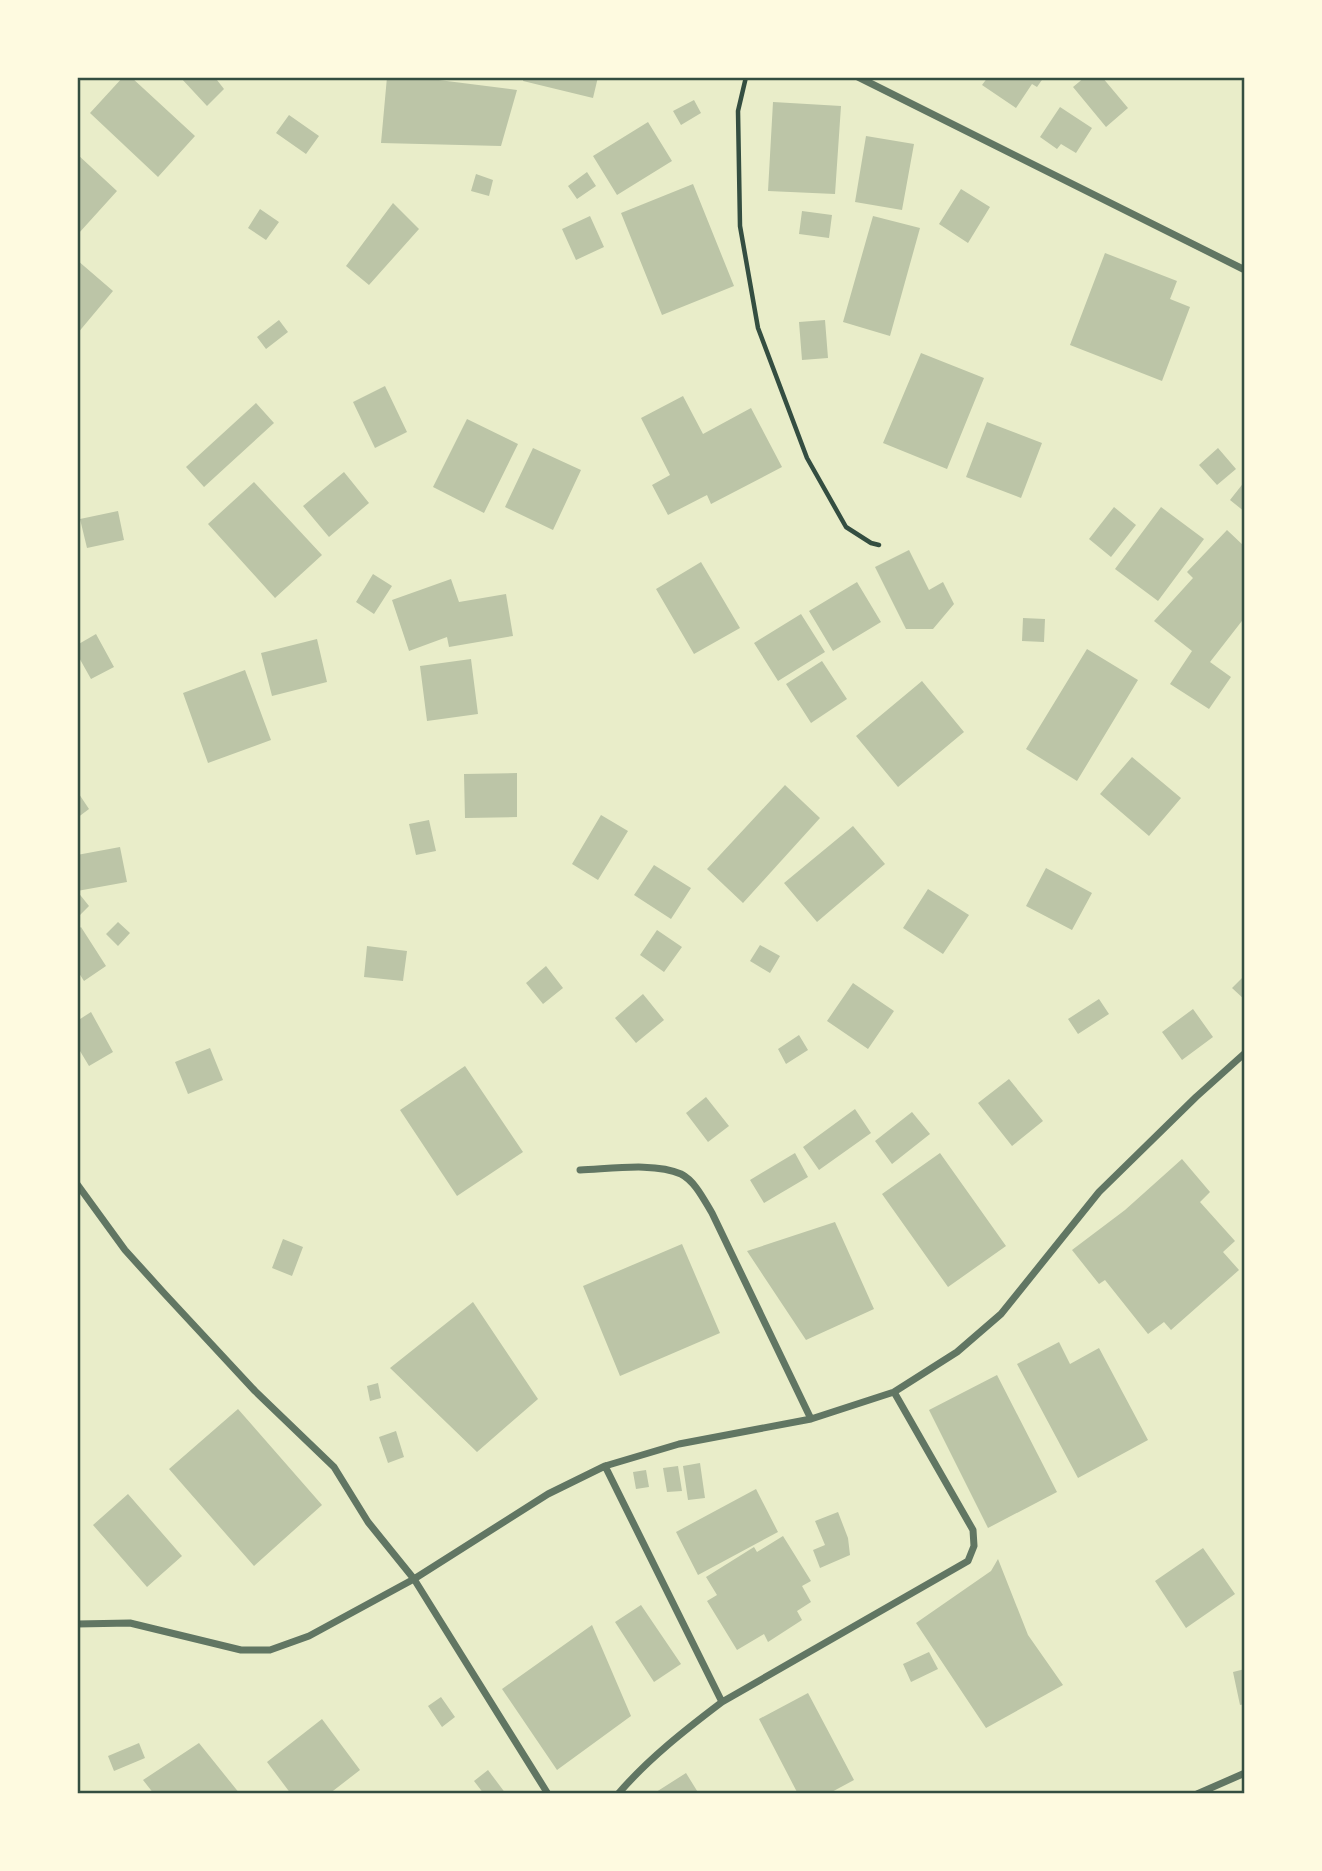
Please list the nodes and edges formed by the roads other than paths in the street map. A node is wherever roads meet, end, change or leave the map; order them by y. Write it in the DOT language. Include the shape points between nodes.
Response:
graph roads {
  1 [pos="858,77"];
  2 [pos="1245,270"];
  3 [pos="1245,1053"];
  4 [pos="580,1170"];
  5 [pos="77,1184"];
  6 [pos="894,1392"];
  7 [pos="811,1419"];
  8 [pos="606,1465"];
  9 [pos="414,1579"];
  10 [pos="77,1624"];
  11 [pos="722,1702"];
  12 [pos="1245,1773"];
  13 [pos="548,1794"];
  14 [pos="618,1794"];
  15 [pos="1197,1794"];
  1 -- 2 [label="street"];
  3 -- 6 [label="street" via="1099,1192 1001,1314 957,1352"];
  4 -- 7 [label="street" via="656,1168 682,1174 694,1186 712,1213"];
  5 -- 9 [label="street" via="125,1250 163,1292 334,1467 368,1522"];
  6 -- 7 [label="street"];
  6 -- 11 [label="street" via="973,1530 974,1546 968,1561"];
  7 -- 8 [label="street" via="679,1444"];
  8 -- 9 [label="street" via="548,1494"];
  8 -- 11 [label="street"];
  9 -- 10 [label="street" via="309,1636 270,1650 240,1650 130,1623"];
  9 -- 13 [label="street"];
  11 -- 14 [label="street" via="637,1772"];
  12 -- 15 [label="street"];
}
